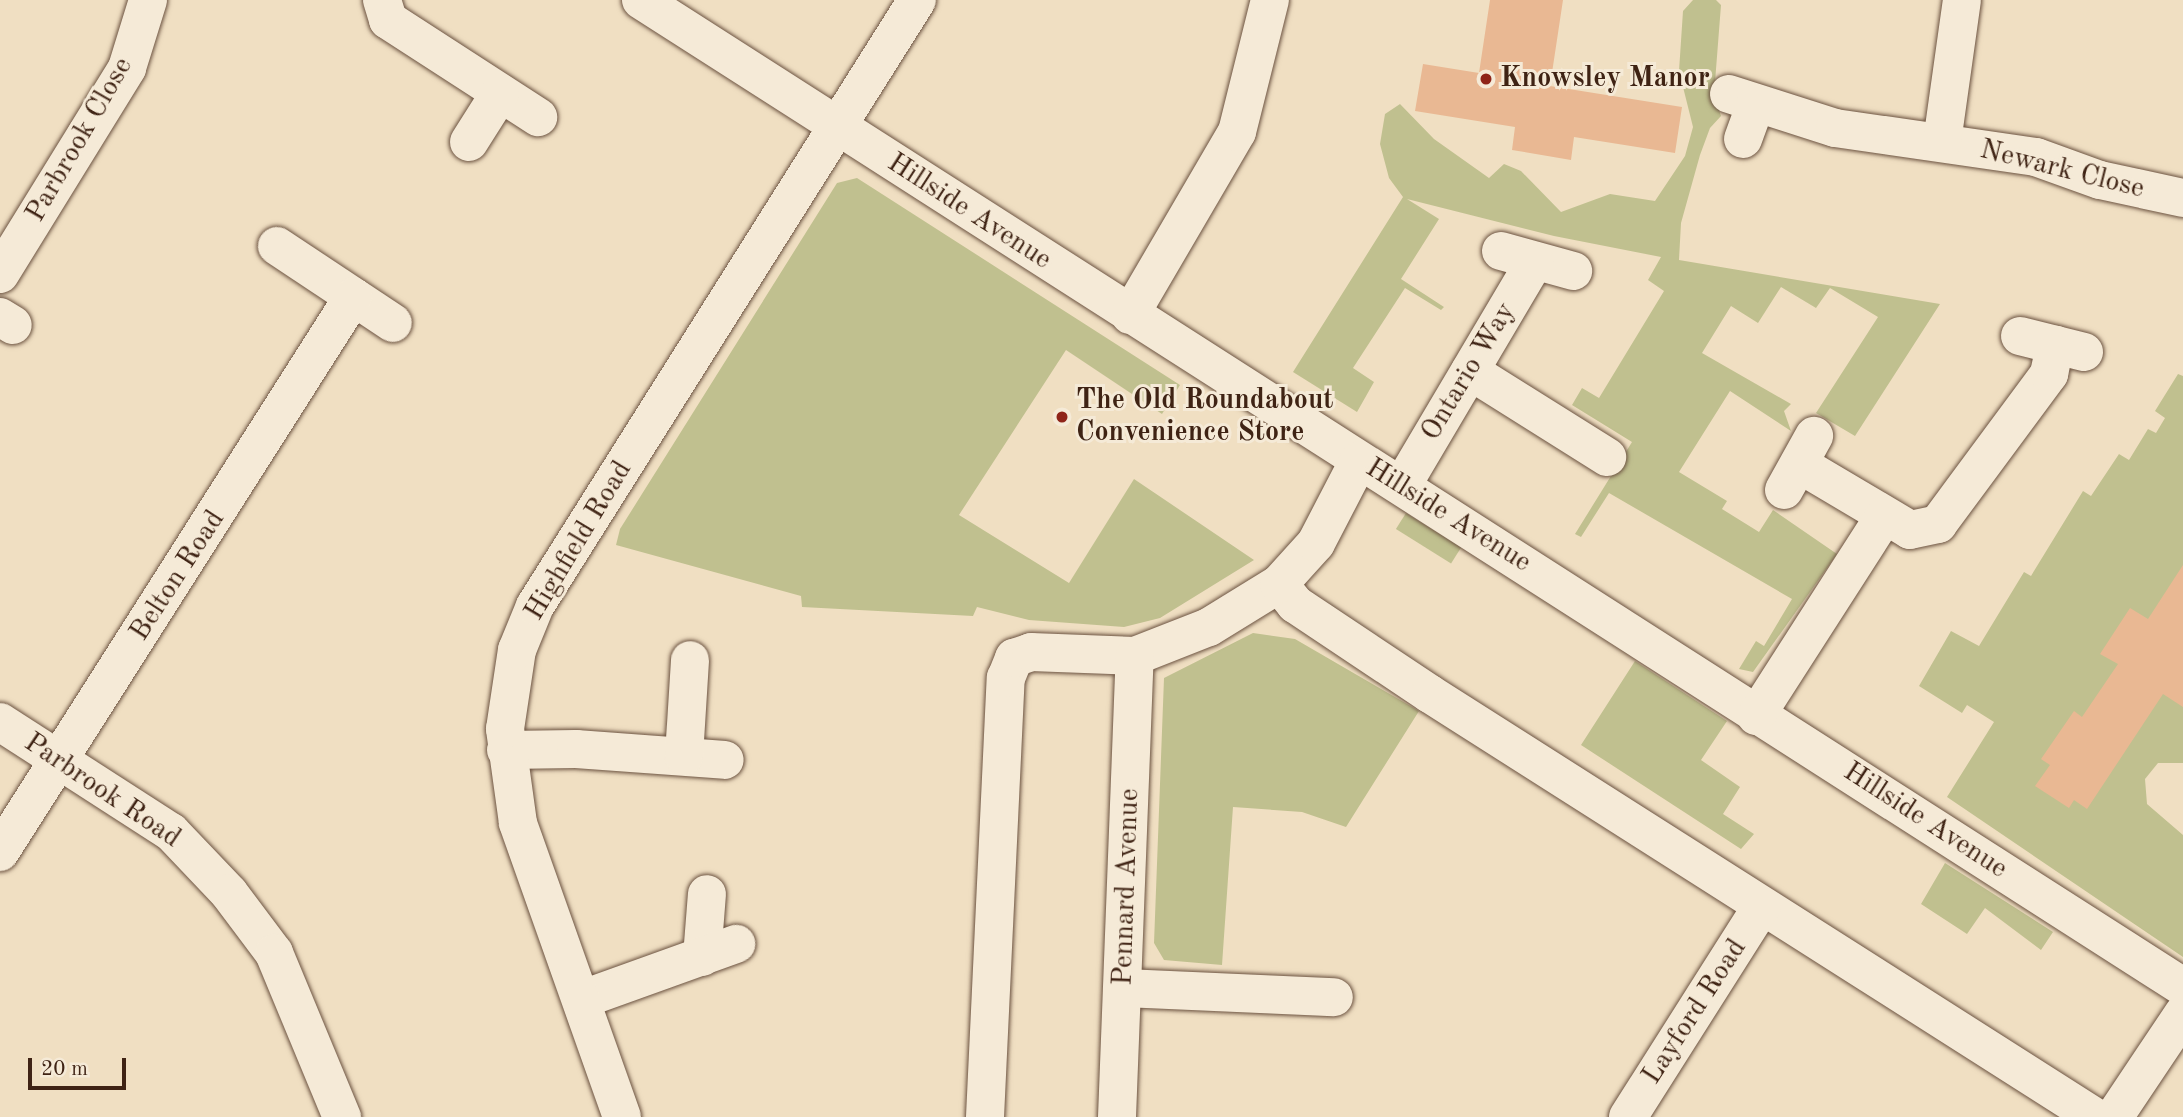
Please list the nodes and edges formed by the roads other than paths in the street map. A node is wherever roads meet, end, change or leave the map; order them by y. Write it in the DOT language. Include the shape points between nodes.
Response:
graph roads {
  1 [pos="148,0"];
  2 [pos="382,0"];
  3 [pos="641,0"];
  4 [pos="917,0"];
  5 [pos="1270,0"];
  6 [pos="1962,0"];
  7 [pos="500,93"];
  8 [pos="538,117"];
  9 [pos="837,127"];
  10 [pos="1743,139"];
  11 [pos="469,142"];
  12 [pos="1942,142"];
  13 [pos="2183,198"];
  14 [pos="277,246"];
  15 [pos="1573,271"];
  16 [pos="0,274"];
  17 [pos="353,297"];
  18 [pos="1130,315"];
  19 [pos="393,323"];
  20 [pos="2053,344"];
  21 [pos="1470,371"];
  22 [pos="1607,457"];
  23 [pos="1359,460"];
  24 [pos="1799,463"];
  25 [pos="1403,484"];
  26 [pos="1884,517"];
  27 [pos="1279,583"];
  28 [pos="1135,656"];
  29 [pos="690,660"];
  30 [pos="1756,716"];
  31 [pos="0,722"];
  32 [pos="506,750"];
  33 [pos="684,756"];
  34 [pos="60,760"];
  35 [pos="725,760"];
  36 [pos="0,852"];
  37 [pos="707,894"];
  38 [pos="1762,906"];
  39 [pos="2183,987"];
  40 [pos="1124,988"];
  41 [pos="1334,998"];
  42 [pos="583,999"];
  43 [pos="2183,1014"];
  44 [pos="342,1117"];
  45 [pos="622,1117"];
  46 [pos="985,1117"];
  47 [pos="1117,1117"];
  48 [pos="1628,1117"];
  49 [pos="2095,1117"];
  50 [pos="2114,1117"];
  1 -- 16 [label="street, Parbrook Close" via="127,68"];
  2 -- 7 [label="street" via="388,20"];
  3 -- 9 [label="street, Hillside Avenue"];
  4 -- 9 [label="street, Highfield Road"];
  5 -- 18 [label="street" via="1237,132"];
  6 -- 12 [label="street, Newark Close"];
  7 -- 8 [label="street"];
  7 -- 11 [label="street"];
  9 -- 18 [label="street, Hillside Avenue"];
  9 -- 32 [label="street, Highfield Road" via="535,606 507,694"];
  10 -- 12 [label="street, Newark Close" via="1742,99 1835,128"];
  12 -- 13 [label="street, Newark Close" via="2036,157 2100,180"];
  14 -- 17 [label="street"];
  15 -- 21 [label="street, Ontario Way" via="1518,256"];
  17 -- 19 [label="street"];
  17 -- 34 [label="street, Belton Road"];
  18 -- 23 [label="street, Hillside Avenue"];
  20 -- 26 [label="street" via="2049,374 1938,524 1910,530"];
  21 -- 22 [label="street"];
  21 -- 25 [label="street, Ontario Way"];
  23 -- 25 [label="street, Hillside Avenue"];
  23 -- 27 [label="street" via="1316,543"];
  24 -- 26 [label="street"];
  25 -- 30 [label="street, Hillside Avenue"];
  26 -- 30 [label="street"];
  27 -- 28 [label="street" via="1209,627"];
  27 -- 38 [label="street" via="1295,604"];
  28 -- 40 [label="street, Pennard Avenue"];
  28 -- 46 [label="street" via="1031,652 1014,658 1006,678"];
  29 -- 33 [label="street"];
  30 -- 39 [label="street, Hillside Avenue"];
  31 -- 34 [label="street, Parbrook Road"];
  32 -- 33 [label="street"];
  32 -- 42 [label="street, Highfield Road" via="518,822"];
  33 -- 35 [label="street"];
  34 -- 36 [label="street, Belton Road"];
  34 -- 44 [label="street, Parbrook Road" via="171,832 229,893 274,953"];
  37 -- 42 [label="street" via="719,951"];
  38 -- 48 [label="street, Layford Road"];
  38 -- 49 [label="street"];
  40 -- 41 [label="street"];
  40 -- 47 [label="street, Pennard Avenue"];
  42 -- 45 [label="street, Highfield Road"];
  43 -- 50 [label="street"];
}
